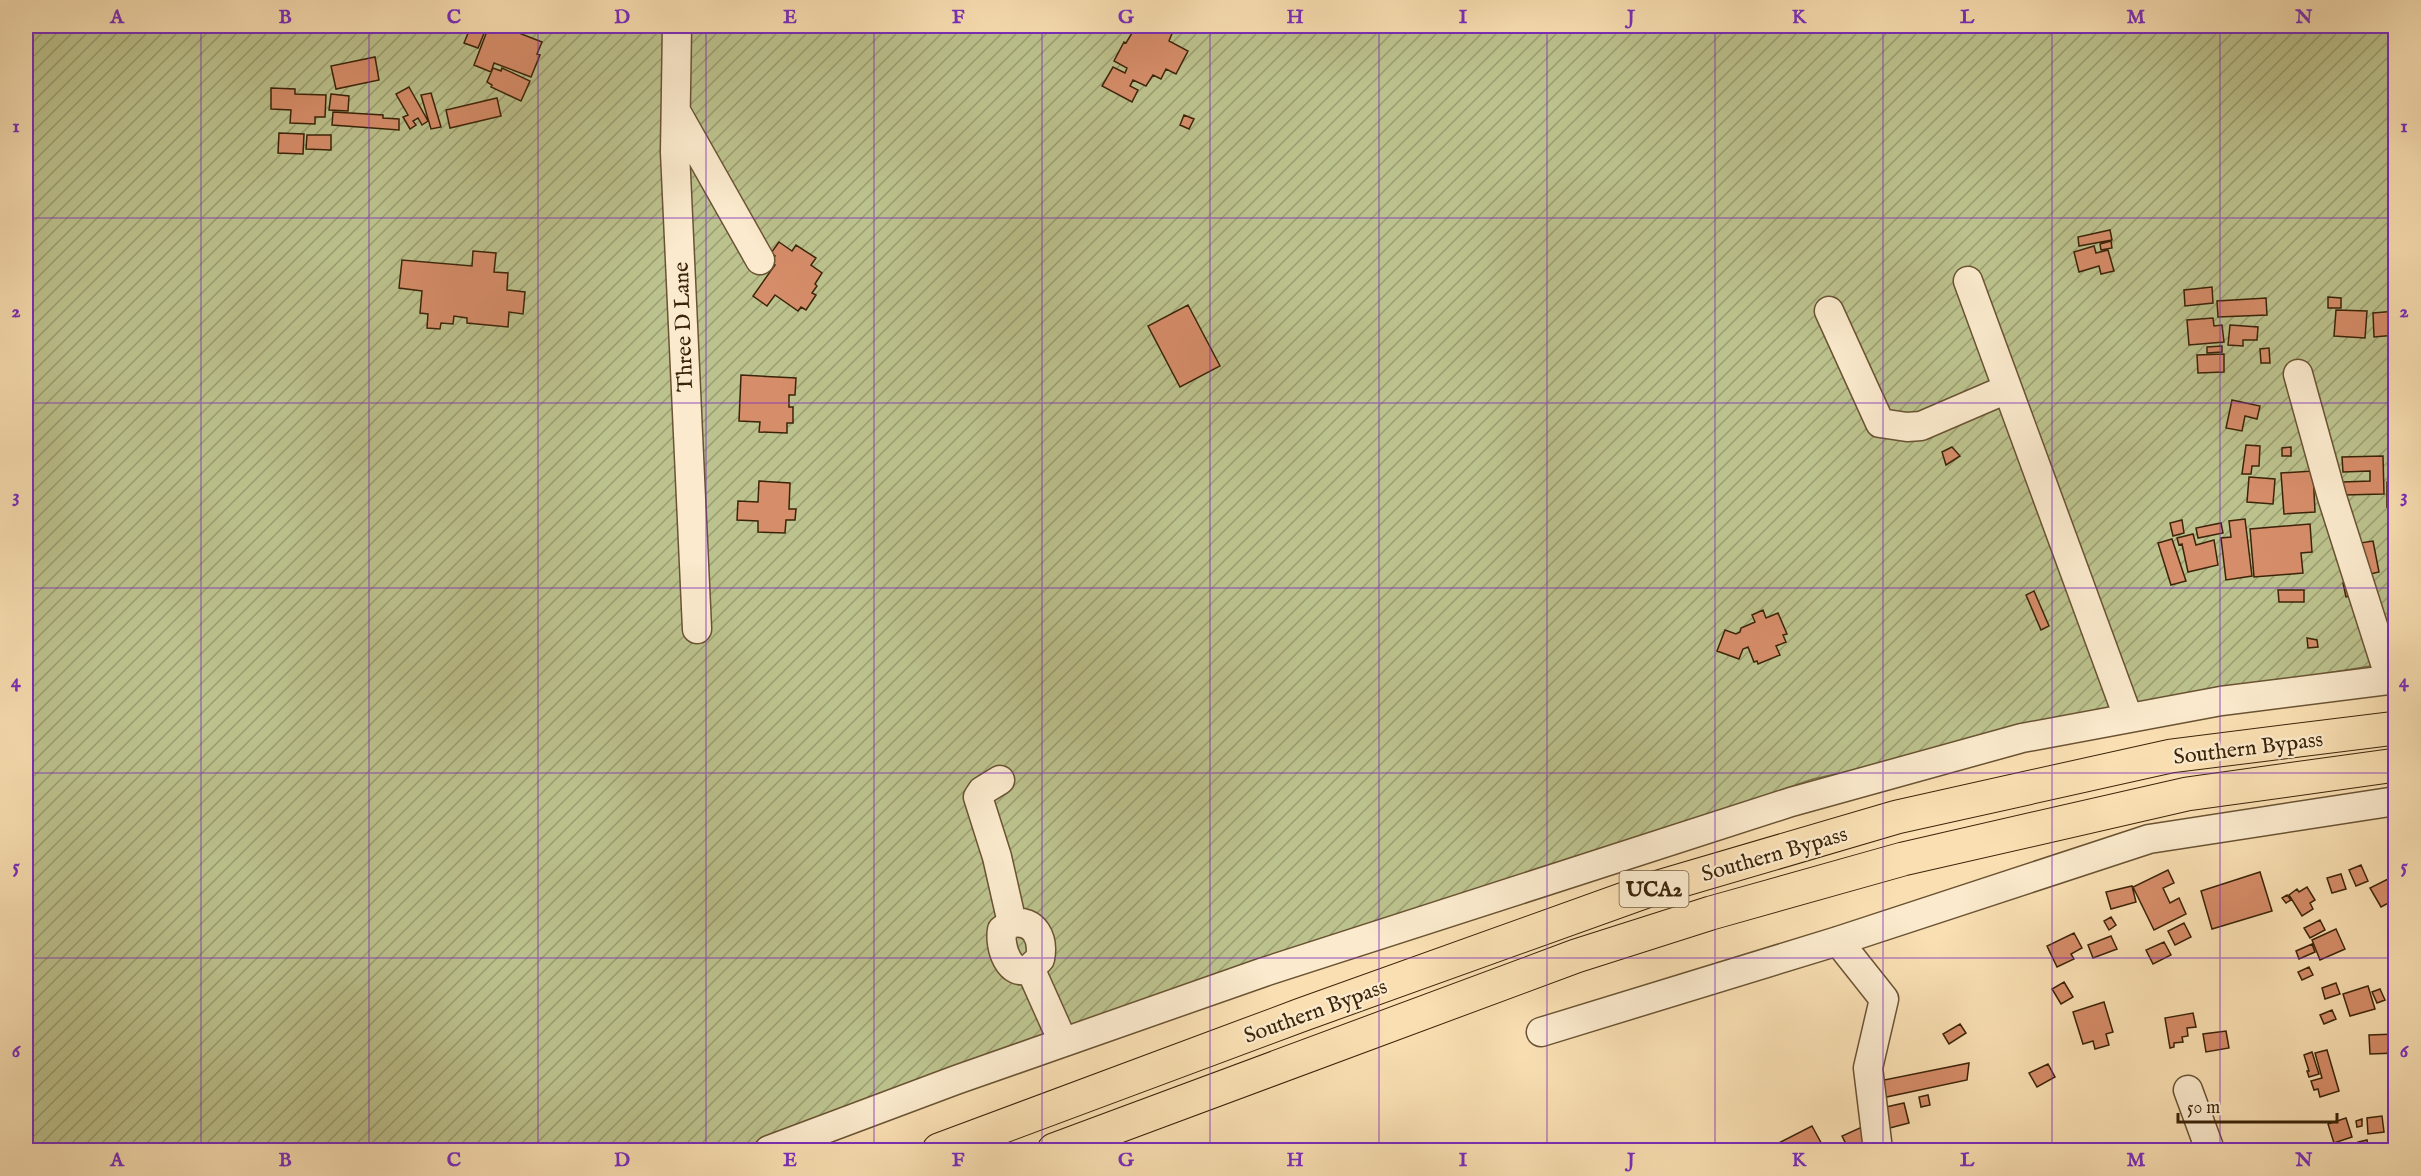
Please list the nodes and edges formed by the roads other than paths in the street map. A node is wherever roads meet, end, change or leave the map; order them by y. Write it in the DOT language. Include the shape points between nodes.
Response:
graph roads {
  1 [pos="677,26"];
  2 [pos="676,111"];
  3 [pos="760,260"];
  4 [pos="1968,282"];
  5 [pos="1829,311"];
  6 [pos="2298,374"];
  7 [pos="2007,389"];
  8 [pos="696,628"];
  9 [pos="2393,679"];
  10 [pos="2128,717"];
  11 [pos="2396,728"];
  12 [pos="2396,765"];
  13 [pos="1000,780"];
  14 [pos="2396,801"];
  15 [pos="1838,941"];
  16 [pos="1542,1032"];
  17 [pos="1063,1042"];
  18 [pos="2188,1090"];
  19 [pos="770,1150"];
  20 [pos="939,1150"];
  21 [pos="1054,1150"];
  22 [pos="1878,1150"];
  23 [pos="2210,1150"];
  1 -- 2 [label="street, Three D Lane"];
  2 -- 3 [label="street"];
  2 -- 8 [label="street, Three D Lane"];
  4 -- 7 [label="street"];
  5 -- 7 [label="street" via="1880,423 1921,426"];
  6 -- 9 [label="street" via="2332,497"];
  7 -- 10 [label="street"];
  9 -- 10 [label="street"];
  10 -- 17 [label="street" via="2022,738 1791,802 1264,972"];
  11 -- 20 [label="highway, Southern Bypass / UCA2" via="2171,756 1897,817 1655,888"];
  12 -- 21 [label="highway, Southern Bypass / UCA2" via="2187,794 1903,859 1722,910 1576,956"];
  13 -- 17 [label="street" via="978,798 1012,923 1030,924 1038,932 1042,951 1030,968"];
  14 -- 15 [label="street" via="2149,839"];
  15 -- 16 [label="street"];
  15 -- 22 [label="street" via="1884,999 1868,1068"];
  17 -- 19 [label="street"];
  18 -- 23 [label="street"];
}
